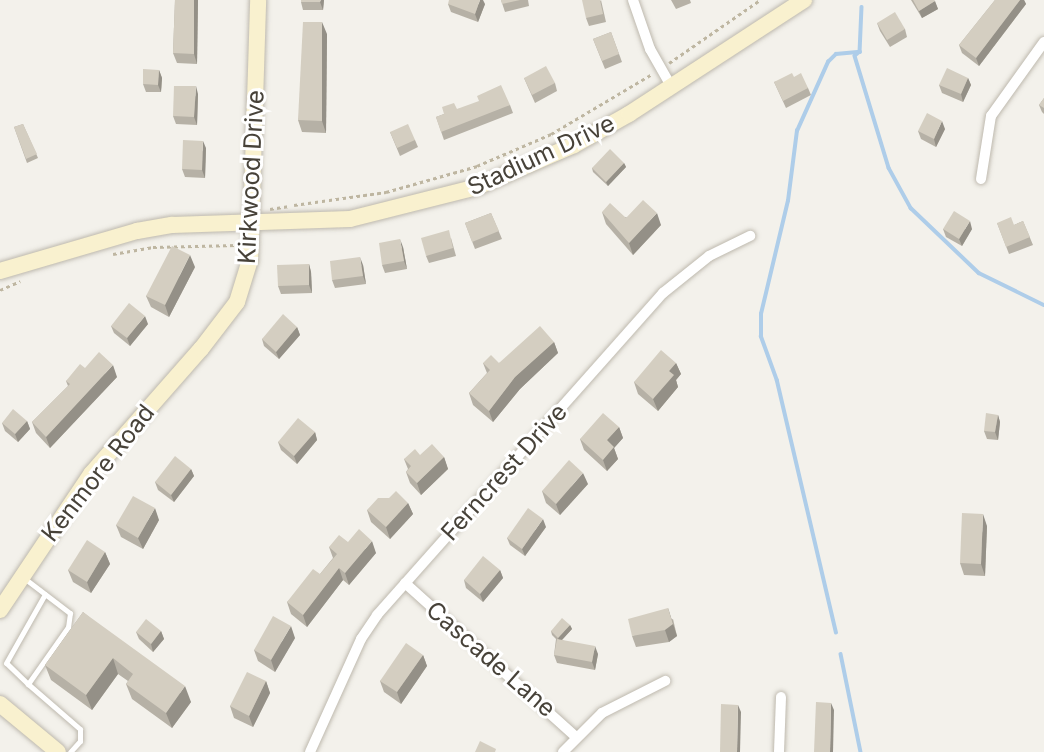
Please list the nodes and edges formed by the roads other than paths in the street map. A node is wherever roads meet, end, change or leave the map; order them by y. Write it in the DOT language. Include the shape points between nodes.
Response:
graph roads {
  1 [pos="258,0"];
  2 [pos="633,0"];
  3 [pos="804,0"];
  4 [pos="1044,42"];
  5 [pos="671,86"];
  6 [pos="981,179"];
  7 [pos="252,224"];
  8 [pos="750,236"];
  9 [pos="0,271"];
  10 [pos="206,343"];
  11 [pos="22,576"];
  12 [pos="405,583"];
  13 [pos="45,594"];
  14 [pos="0,610"];
  15 [pos="665,681"];
  16 [pos="28,684"];
  17 [pos="781,697"];
  18 [pos="0,704"];
  19 [pos="575,736"];
  20 [pos="58,752"];
  21 [pos="70,752"];
  22 [pos="310,752"];
  23 [pos="564,752"];
  24 [pos="779,752"];
  1 -- 7 [label="street, Kirkwood Drive"];
  2 -- 5 [label="street"];
  3 -- 5 [label="street, Stadium Drive"];
  4 -- 6 [label="street" via="991,116"];
  5 -- 7 [label="street, Stadium Drive" via="574,145 477,187 350,219"];
  7 -- 9 [label="street, Stadium Drive" via="172,225 137,231"];
  7 -- 10 [label="street, Kirkwood Drive" via="237,302"];
  8 -- 12 [label="street, Ferncrest Drive" via="709,256 663,293"];
  10 -- 11 [label="street, Kenmore Road" via="91,474"];
  11 -- 13 [label="lane"];
  11 -- 14 [label="street, Kenmore Road"];
  12 -- 19 [label="street, Cascade Lane"];
  12 -- 22 [label="street, Ferncrest Drive" via="361,639"];
  13 -- 16 [label="lane" via="6,663"];
  13 -- 16 [label="lane" via="70,613 71,620"];
  15 -- 19 [label="street" via="622,700"];
  16 -- 21 [label="lane" via="80,729 80,741"];
  17 -- 24 [label="street"];
  18 -- 20 [label="street"];
  19 -- 23 [label="street"];
}
